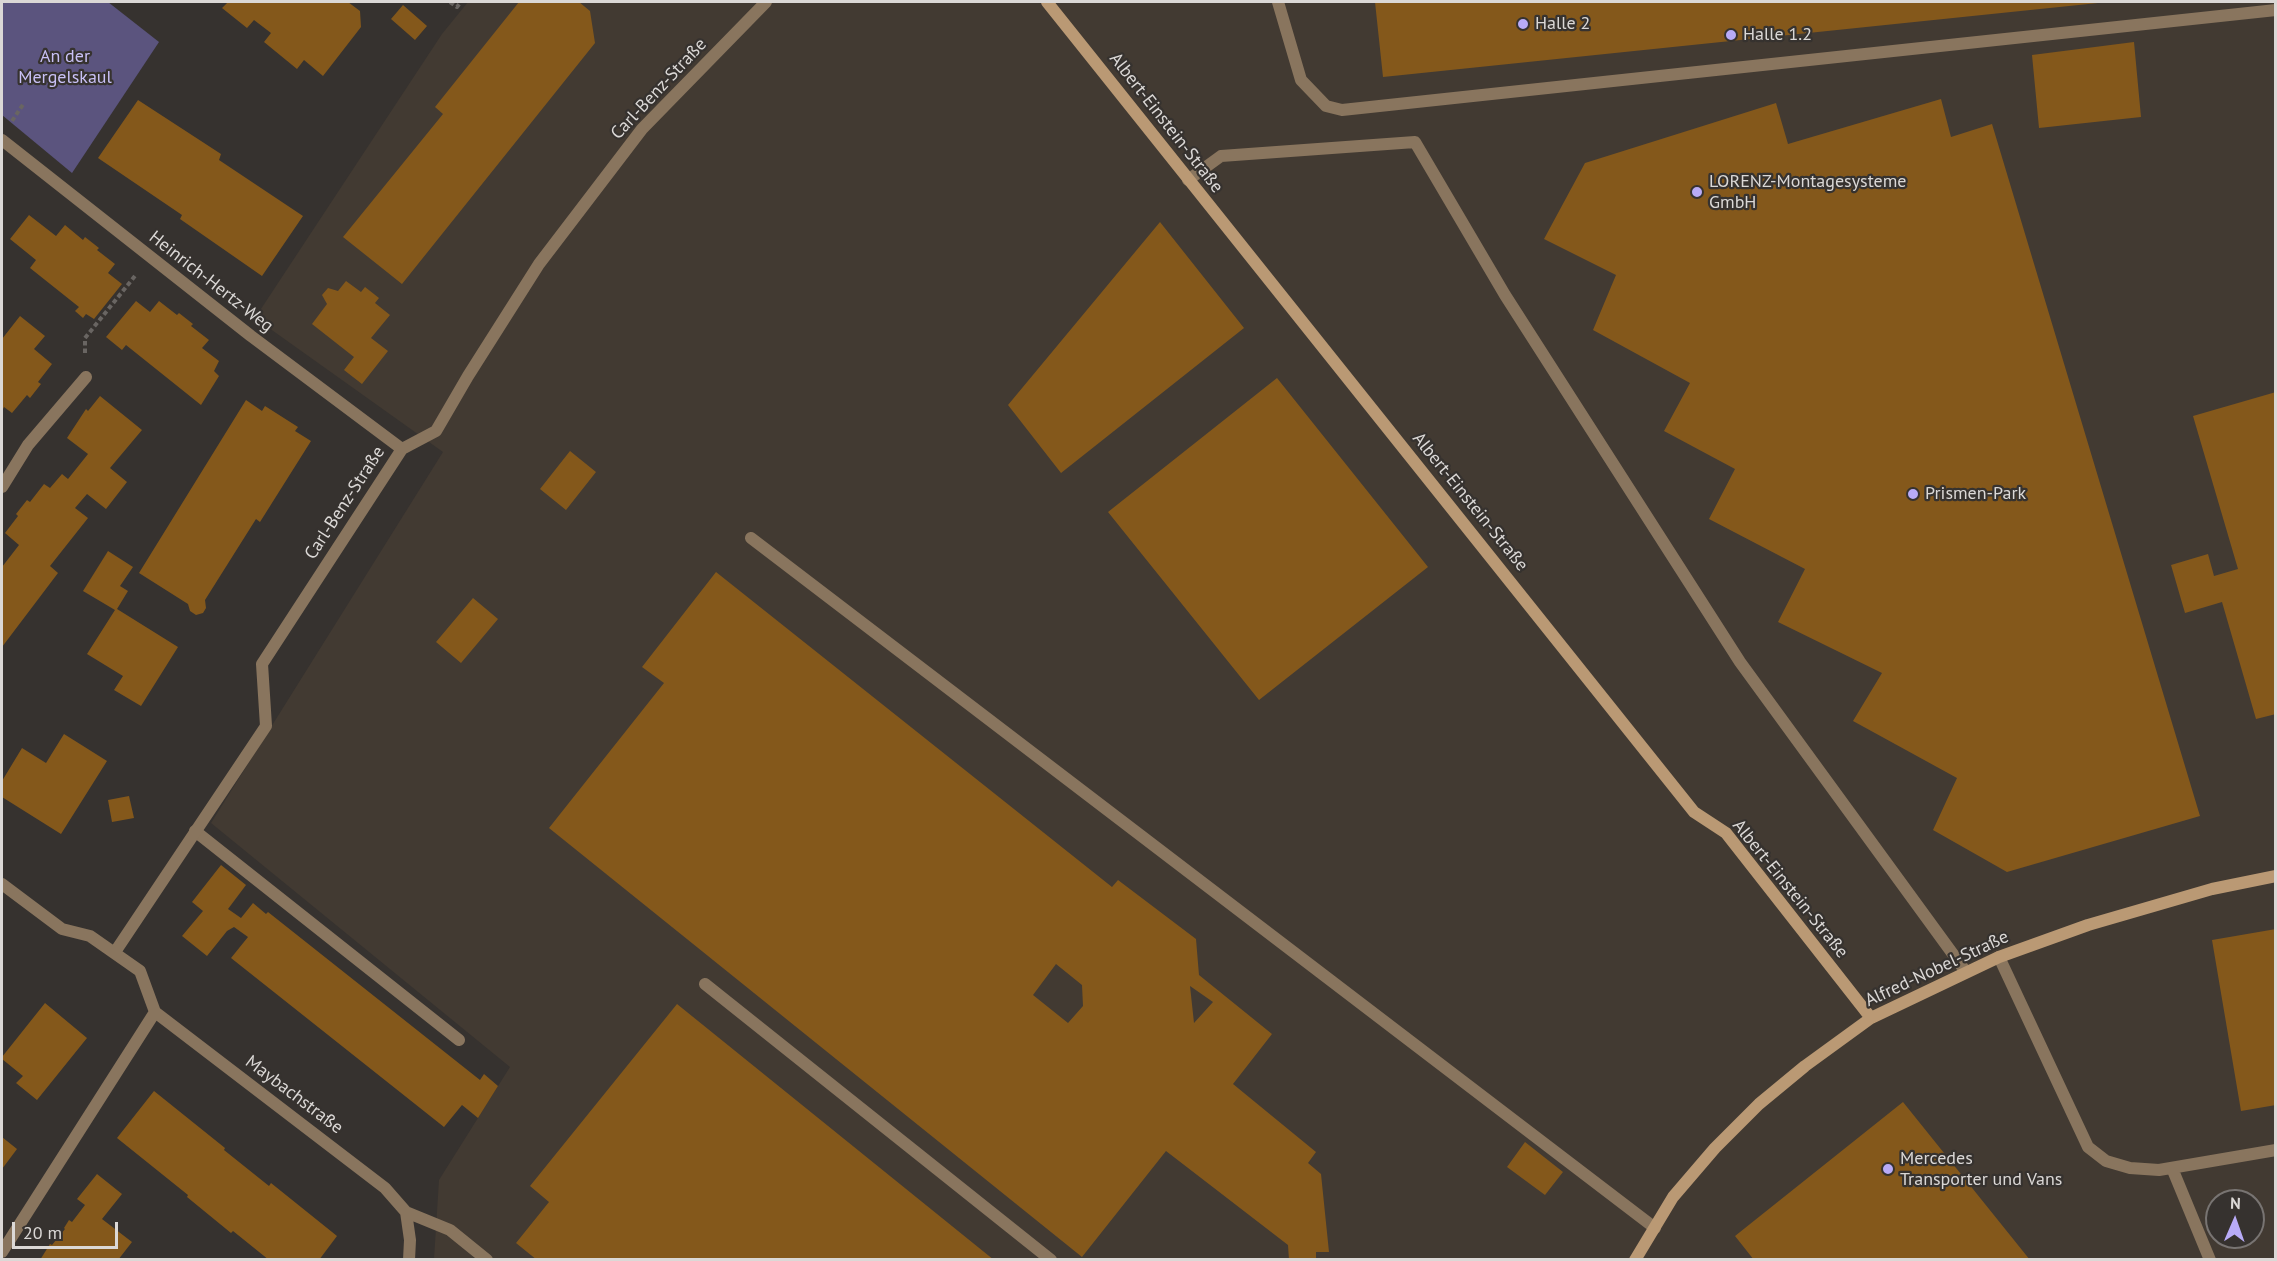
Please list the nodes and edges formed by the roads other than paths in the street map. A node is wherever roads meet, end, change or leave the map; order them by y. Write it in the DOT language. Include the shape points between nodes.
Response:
graph roads {
  1 [pos="766,2"];
  2 [pos="1047,2"];
  3 [pos="1278,2"];
  4 [pos="2276,10"];
  5 [pos="2,140"];
  6 [pos="1188,180"];
  7 [pos="86,377"];
  8 [pos="402,449"];
  9 [pos="2,487"];
  10 [pos="751,538"];
  11 [pos="195,831"];
  12 [pos="2276,876"];
  13 [pos="2,885"];
  14 [pos="115,952"];
  15 [pos="1999,957"];
  16 [pos="1966,972"];
  17 [pos="705,984"];
  18 [pos="155,1012"];
  19 [pos="1871,1018"];
  20 [pos="459,1040"];
  21 [pos="2276,1150"];
  22 [pos="2172,1168"];
  23 [pos="406,1212"];
  24 [pos="1655,1227"];
  25 [pos="2,1252"];
  26 [pos="408,1260"];
  27 [pos="487,1260"];
  28 [pos="1051,1260"];
  29 [pos="1635,1260"];
  30 [pos="2210,1260"];
  1 -- 8 [label="street, Carl-Benz-Straße" via="642,129 539,264 436,431"];
  2 -- 6 [label="street, Albert-Einstein-Straße"];
  3 -- 4 [label="street" via="1300,80 1326,106 1342,110"];
  5 -- 8 [label="street, Heinrich-Hertz-Weg"];
  6 -- 16 [label="street" via="1221,156 1415,142 1505,295 1740,662"];
  6 -- 19 [label="street, Albert-Einstein-Straße" via="1694,812 1726,833"];
  7 -- 9 [label="street" via="28,445"];
  8 -- 11 [label="street, Carl-Benz-Straße" via="262,664 266,726"];
  10 -- 24 [label="street"];
  11 -- 14 [label="street, Carl-Benz-Straße"];
  11 -- 20 [label="street"];
  12 -- 15 [label="street, Alfred-Nobel-Straße" via="2212,889 2088,925"];
  13 -- 14 [label="street" via="62,929 90,936"];
  14 -- 18 [label="street" via="140,971"];
  15 -- 16 [label="street, Alfred-Nobel-Straße"];
  15 -- 22 [label="street" via="2088,1148 2106,1161 2130,1168"];
  16 -- 19 [label="street, Alfred-Nobel-Straße"];
  17 -- 28 [label="street"];
  18 -- 23 [label="street, Maybachstraße" via="385,1188"];
  18 -- 25 [label="street"];
  19 -- 24 [label="street, Alfred-Nobel-Straße" via="1759,1104 1673,1197"];
  21 -- 22 [label="street"];
  22 -- 30 [label="street"];
  23 -- 26 [label="street"];
  23 -- 27 [label="street, Maybachstraße" via="450,1230"];
  24 -- 29 [label="street, Alfred-Nobel-Straße"];
}
